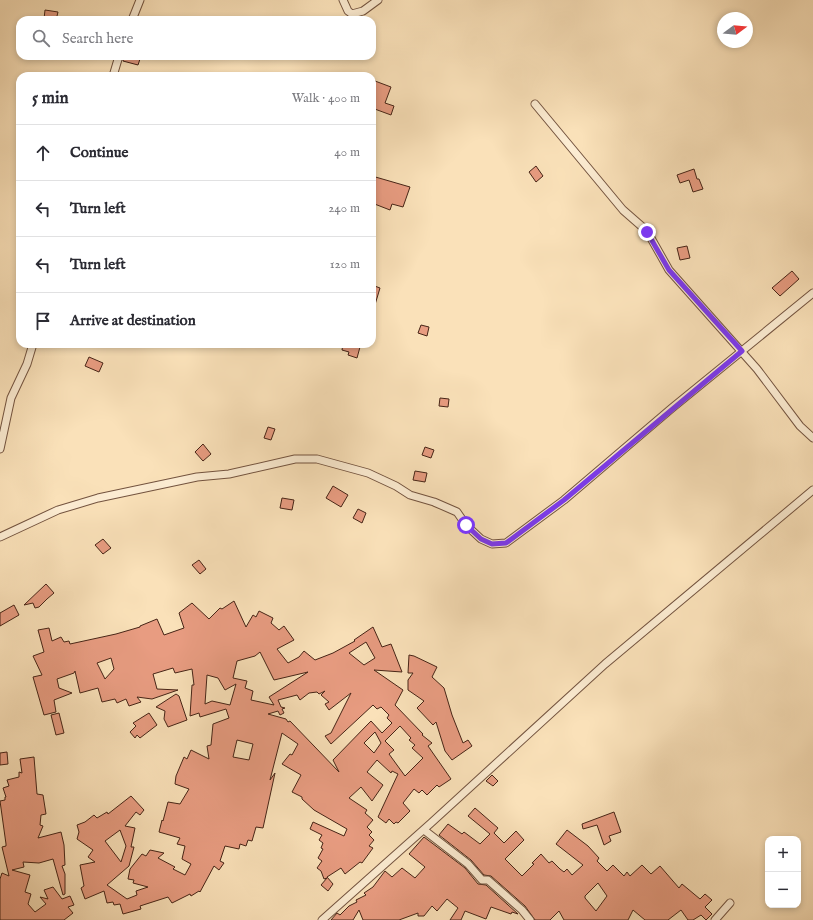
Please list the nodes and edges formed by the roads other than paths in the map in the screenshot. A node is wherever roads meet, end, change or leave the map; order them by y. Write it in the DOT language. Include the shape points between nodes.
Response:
graph roads {
  1 [pos="140,0"];
  2 [pos="343,0"];
  3 [pos="378,0"];
  4 [pos="134,16"];
  5 [pos="118,60"];
  6 [pos="114,72"];
  7 [pos="535,104"];
  8 [pos="813,293"];
  9 [pos="32,348"];
  10 [pos="742,351"];
  11 [pos="813,438"];
  12 [pos="0,449"];
  13 [pos="813,490"];
  14 [pos="0,537"];
  15 [pos="424,830"];
  16 [pos="730,903"];
  17 [pos="322,920"];
  18 [pos="530,920"];
  19 [pos="715,920"];
  1 -- 4 [label="street"];
  2 -- 3 [label="street" via="352,14 363,11"];
  5 -- 6 [label="street"];
  7 -- 10 [label="street" via="623,210 647,232 669,270"];
  8 -- 10 [label="street"];
  9 -- 12 [label="street" via="11,398"];
  10 -- 11 [label="street" via="800,426"];
  10 -- 14 [label="street" via="564,500 506,543 492,544 481,539 457,512 410,495 368,473 317,459 295,459 98,498 58,510"];
  13 -- 15 [label="street" via="605,664"];
  15 -- 17 [label="street"];
  15 -- 18 [label="street" via="468,864 482,880 488,880"];
  16 -- 19 [label="street"];
}
